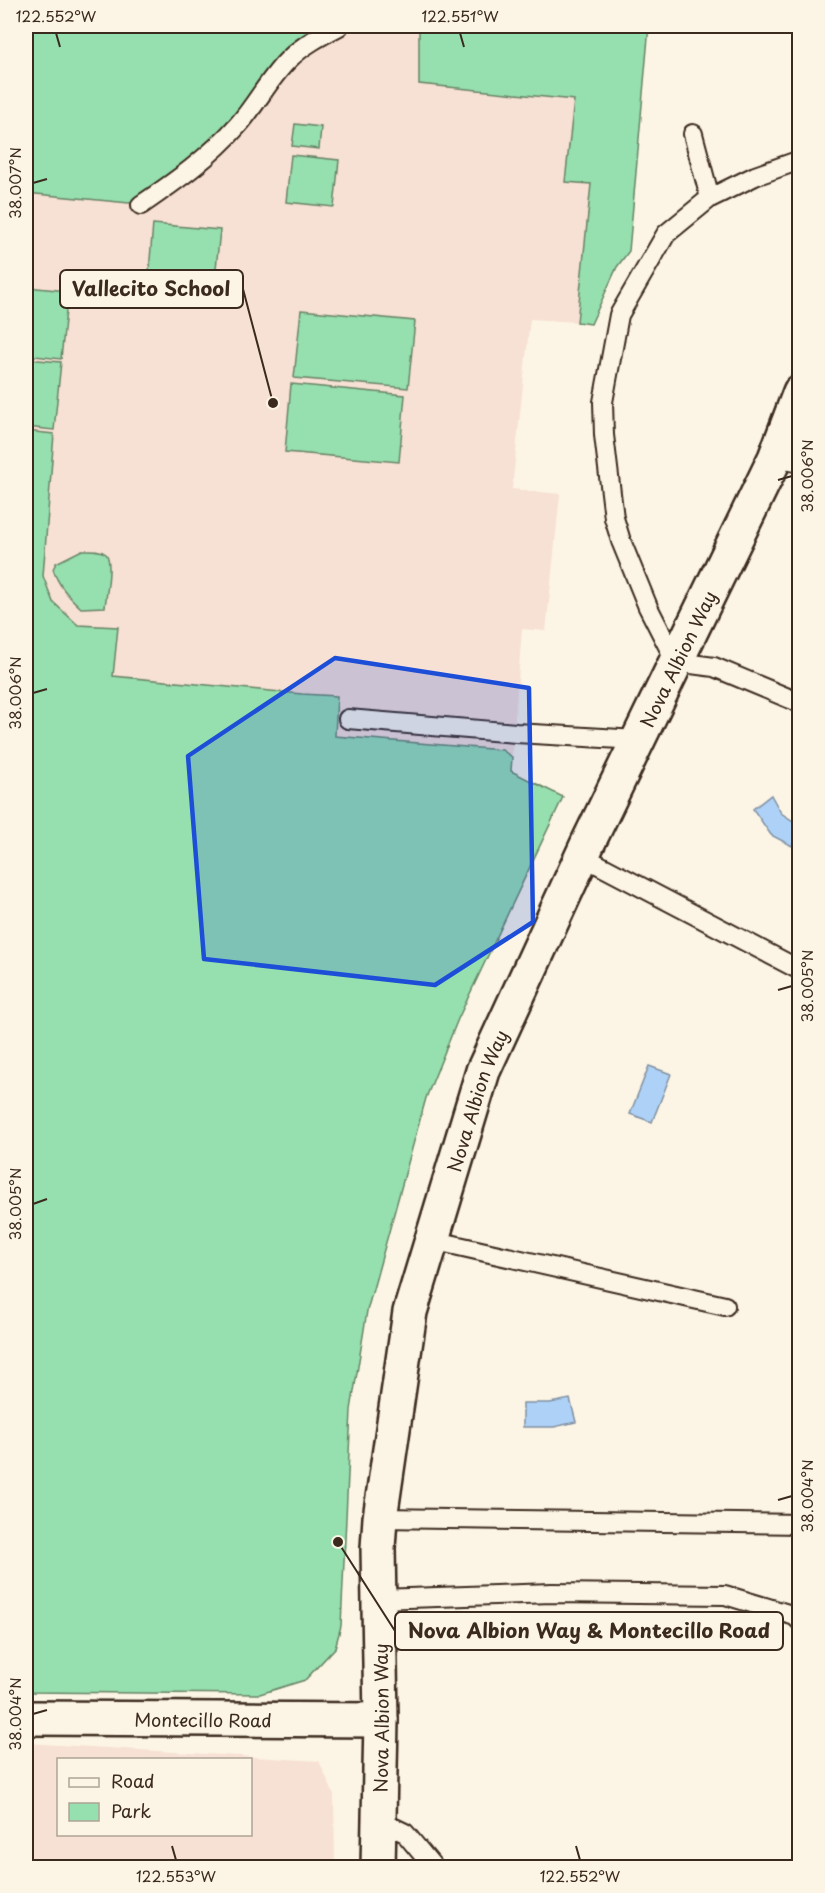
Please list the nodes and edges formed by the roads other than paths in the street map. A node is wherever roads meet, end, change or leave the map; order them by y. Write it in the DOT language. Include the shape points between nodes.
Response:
graph roads {
  1 [pos="339,26"];
  2 [pos="693,134"];
  3 [pos="800,160"];
  4 [pos="710,198"];
  5 [pos="141,205"];
  6 [pos="800,392"];
  7 [pos="787,460"];
  8 [pos="676,662"];
  9 [pos="800,703"];
  10 [pos="348,719"];
  11 [pos="638,740"];
  12 [pos="582,856"];
  13 [pos="796,968"];
  14 [pos="432,1240"];
  15 [pos="725,1306"];
  16 [pos="380,1518"];
  17 [pos="800,1524"];
  18 [pos="379,1599"];
  19 [pos="800,1621"];
  20 [pos="26,1718"];
  21 [pos="381,1720"];
  22 [pos="378,1820"];
  23 [pos="378,1868"];
  24 [pos="434,1868"];
  1 -- 5 [label="lane" via="288,59 214,150"];
  2 -- 4 [label="lane"];
  3 -- 4 [label="lane"];
  4 -- 8 [label="lane" via="666,234 619,315 603,402 614,519 648,607"];
  6 -- 7 [label="street, Nova Albion Way"];
  7 -- 8 [label="street, Nova Albion Way"];
  8 -- 9 [label="lane" via="714,667"];
  8 -- 11 [label="street, Nova Albion Way"];
  10 -- 11 [label="lane"];
  11 -- 12 [label="street, Nova Albion Way"];
  12 -- 13 [label="lane"];
  12 -- 14 [label="street, Nova Albion Way" via="483,1071"];
  14 -- 15 [label="lane"];
  14 -- 16 [label="street, Nova Albion Way" via="410,1312"];
  16 -- 17 [label="lane"];
  16 -- 18 [label="street, Nova Albion Way"];
  18 -- 19 [label="lane" via="552,1593 725,1595 795,1616"];
  18 -- 21 [label="street, Nova Albion Way"];
  20 -- 21 [label="street, Montecillo Road"];
  21 -- 22 [label="street, Nova Albion Way"];
  22 -- 23 [label="street, Nova Albion Way"];
  22 -- 24 [label="lane" via="405,1833"];
}
